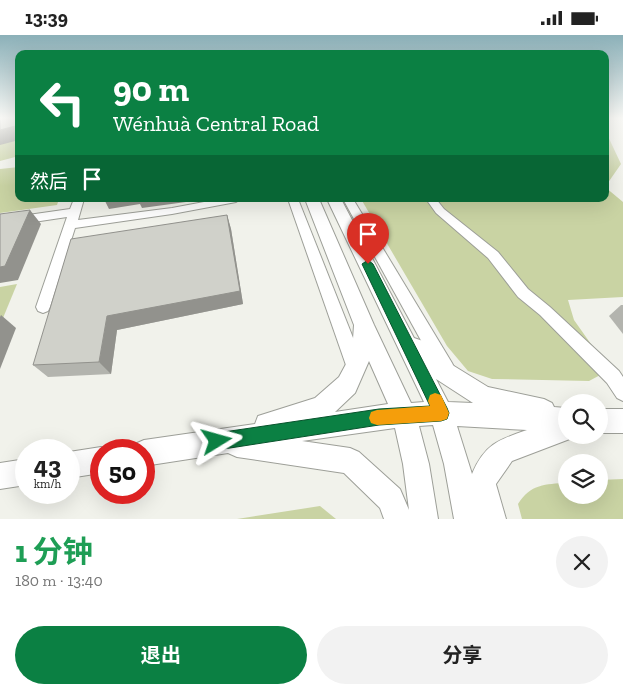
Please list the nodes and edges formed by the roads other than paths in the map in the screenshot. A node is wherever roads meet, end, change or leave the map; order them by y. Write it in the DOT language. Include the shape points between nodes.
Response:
graph roads {
  1 [pos="78,202"];
  2 [pos="220,202"];
  3 [pos="294,202"];
  4 [pos="313,202"];
  5 [pos="336,202"];
  6 [pos="350,202"];
  7 [pos="434,202"];
  8 [pos="73,218"];
  9 [pos="0,223"];
  10 [pos="42,307"];
  11 [pos="364,325"];
  12 [pos="401,330"];
  13 [pos="356,368"];
  14 [pos="450,376"];
  15 [pos="623,392"];
  16 [pos="441,413"];
  17 [pos="558,414"];
  18 [pos="405,417"];
  19 [pos="558,420"];
  20 [pos="608,421"];
  21 [pos="623,421"];
  22 [pos="558,431"];
  23 [pos="217,441"];
  24 [pos="155,451"];
  25 [pos="15,474"];
  26 [pos="485,476"];
  27 [pos="0,477"];
  28 [pos="393,512"];
  29 [pos="424,519"];
  30 [pos="468,519"];
  31 [pos="475,519"];
  32 [pos="495,519"];
  1 -- 8 [label="lane"];
  2 -- 8 [label="lane" via="172,211"];
  3 -- 13 [label="lane"];
  4 -- 11 [label="main road"];
  5 -- 12 [label="main road"];
  6 -- 14 [label="lane"];
  7 -- 15 [label="lane" via="440,211 493,255 523,293 613,377"];
  8 -- 9 [label="lane"];
  8 -- 10 [label="lane"];
  11 -- 13 [label="main road" via="362,354"];
  11 -- 18 [label="main road"];
  12 -- 14 [label="main road" via="433,365"];
  12 -- 16 [label="main road"];
  13 -- 23 [label="main road" via="348,385 322,408"];
  14 -- 17 [label="main road" via="484,397"];
  16 -- 18 [label="main road"];
  16 -- 19 [label="main road"];
  16 -- 30 [label="main road" via="457,463"];
  18 -- 23 [label="main road" via="379,417"];
  18 -- 29 [label="main road"];
  20 -- 21 [label="main road"];
  22 -- 26 [label="main road" via="503,451"];
  23 -- 24 [label="main road"];
  23 -- 28 [label="main road" via="350,461"];
  25 -- 27 [label="main road"];
  26 -- 31 [label="main road" via="474,506"];
  26 -- 32 [label="lane"];
}
